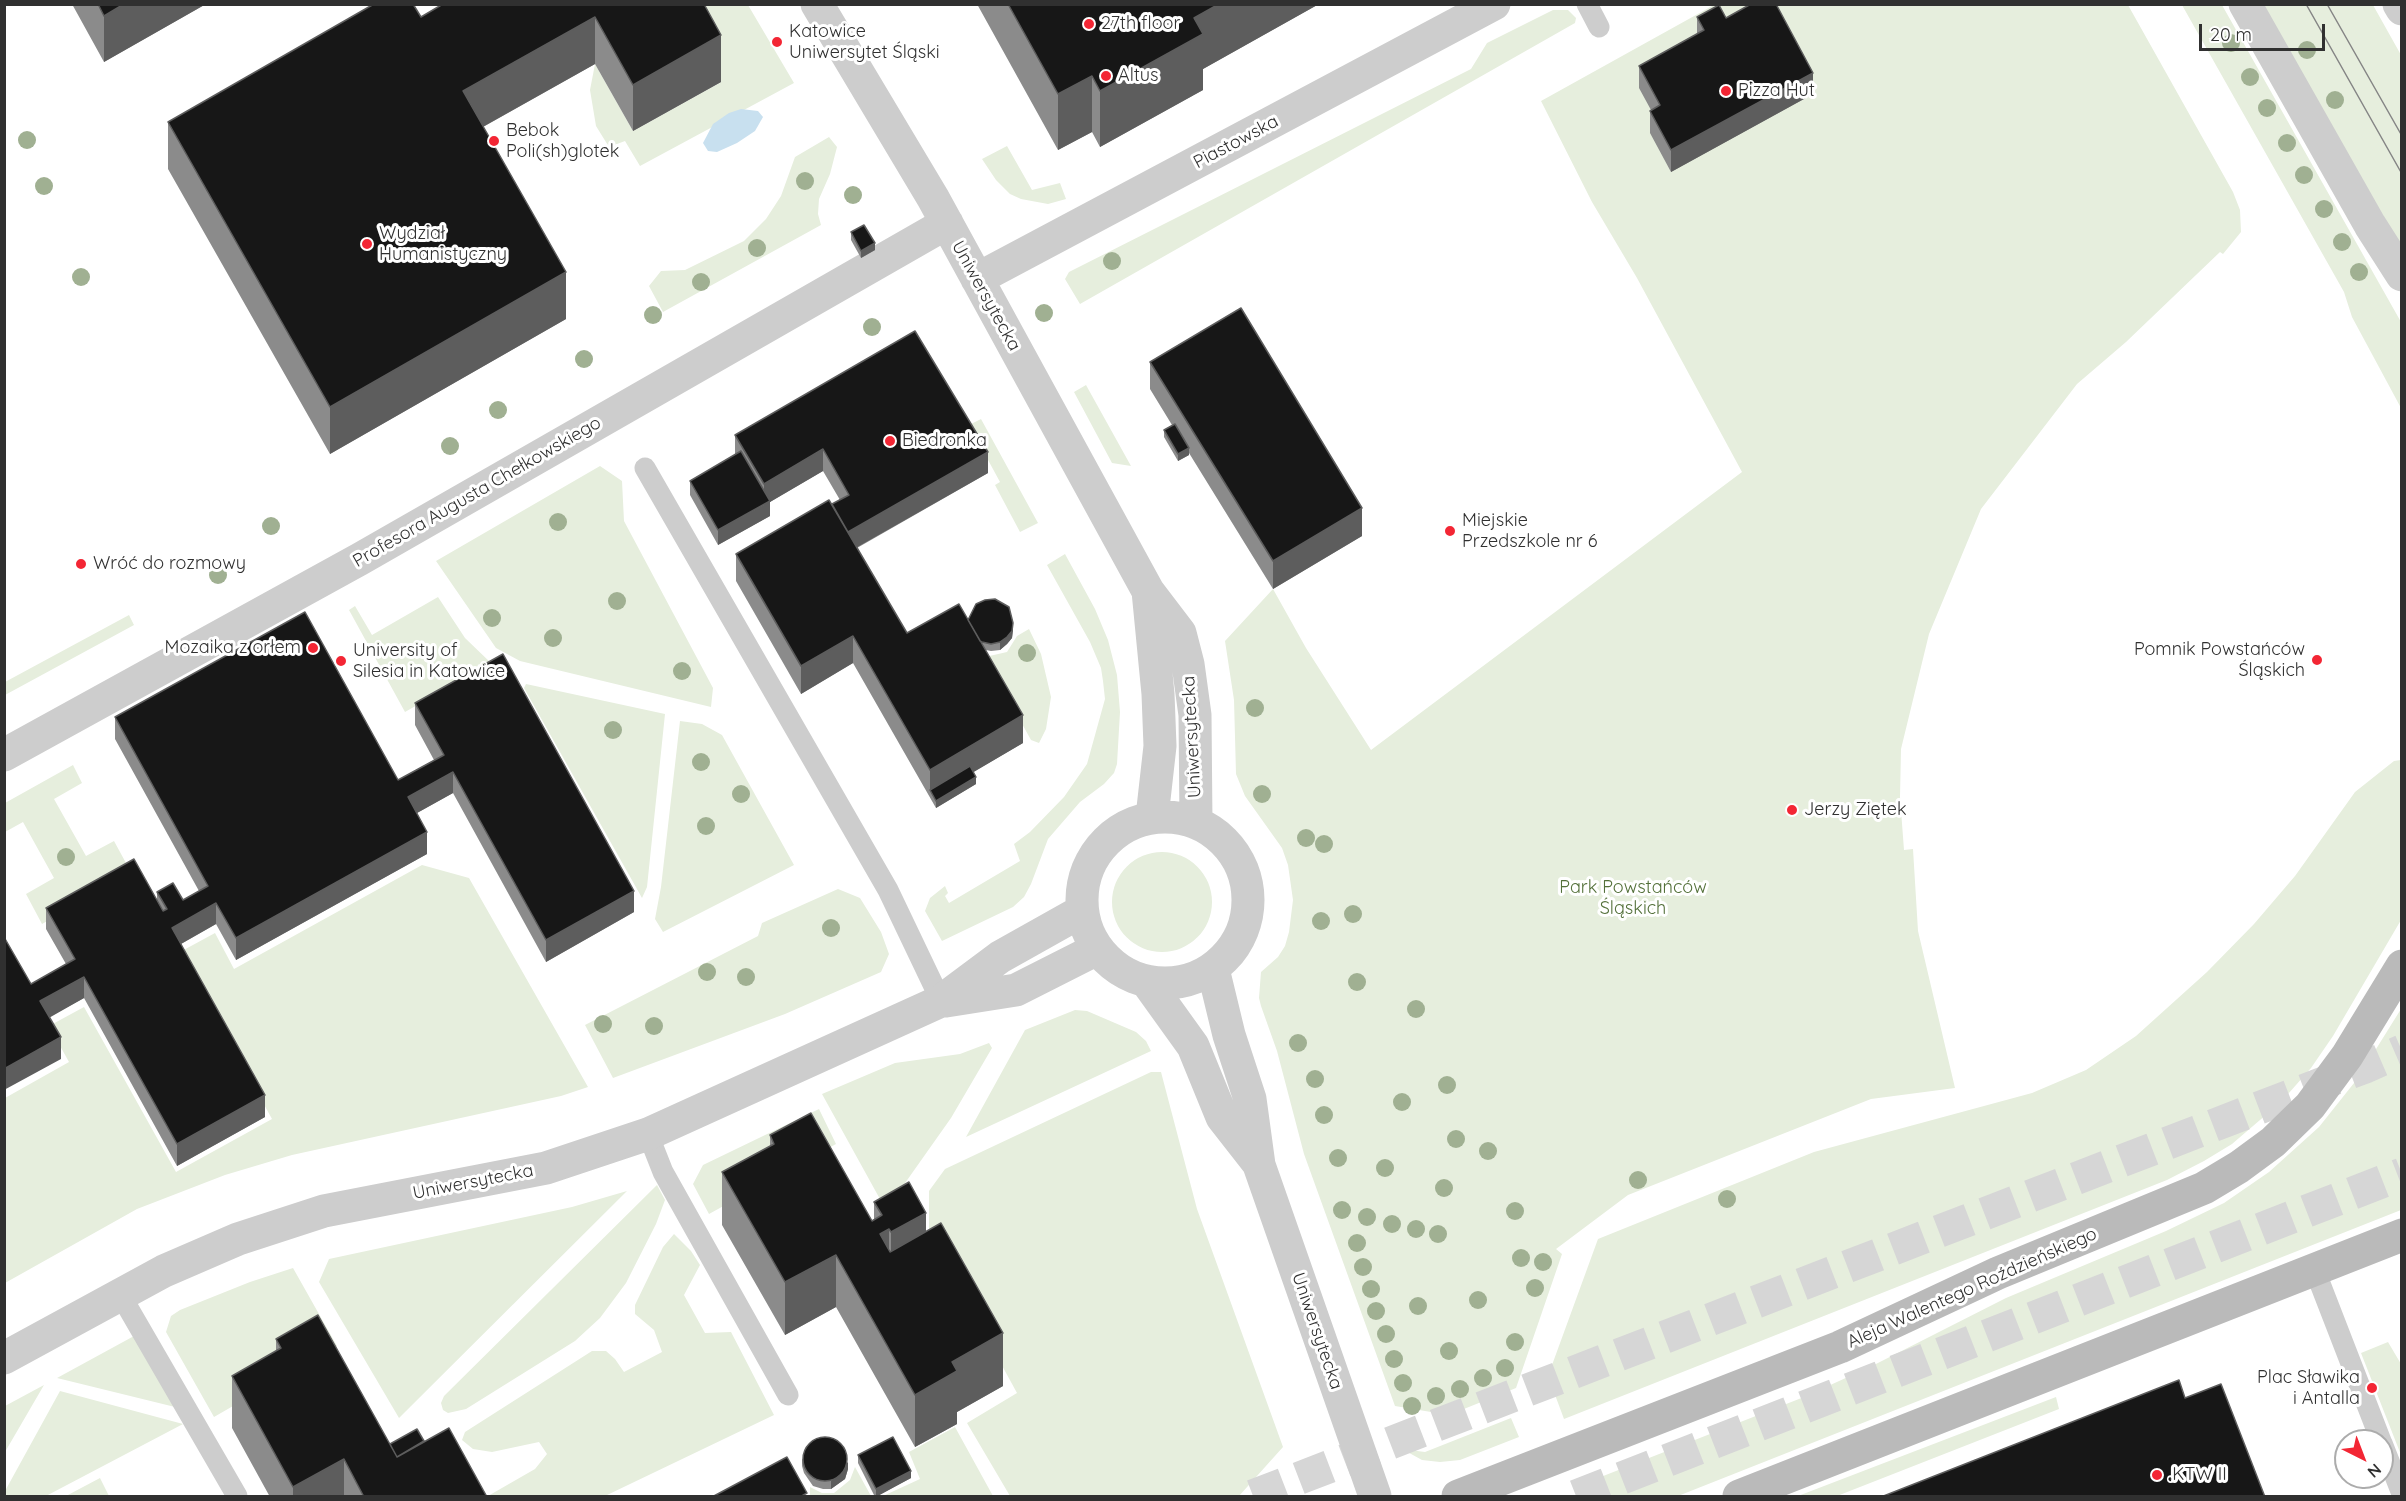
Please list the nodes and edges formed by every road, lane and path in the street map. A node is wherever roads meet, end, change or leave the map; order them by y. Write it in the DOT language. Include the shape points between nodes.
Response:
graph roads {
  1 [pos="818,4"];
  2 [pos="1494,4"];
  3 [pos="1587,4"];
  4 [pos="2245,4"];
  5 [pos="2399,4"];
  6 [pos="2402,9"];
  7 [pos="1599,27"];
  8 [pos="946,223"];
  9 [pos="2402,275"];
  10 [pos="977,279"];
  11 [pos="645,468"];
  12 [pos="1148,591"];
  13 [pos="4,755"];
  14 [pos="1152,817"];
  15 [pos="1196,823"];
  16 [pos="1082,911"];
  17 [pos="1097,949"];
  18 [pos="2402,966"];
  19 [pos="1214,969"];
  20 [pos="1147,982"];
  21 [pos="941,1001"];
  22 [pos="648,1134"];
  23 [pos="1259,1165"];
  24 [pos="2402,1235"];
  25 [pos="2314,1268"];
  26 [pos="120,1294"];
  27 [pos="4,1358"];
  28 [pos="788,1395"];
  29 [pos="2377,1429"];
  30 [pos="2394,1473"];
  31 [pos="2402,1494"];
  32 [pos="237,1497"];
  33 [pos="1375,1497"];
  34 [pos="1458,1497"];
  35 [pos="1739,1497"];
  1 -- 8 [label="street, Uniwersytecka"];
  2 -- 10 [label="street, Piastowska"];
  3 -- 7 [label="lane"];
  4 -- 9 [label="street"];
  5 -- 6 [label="street"];
  8 -- 10 [label="street, Uniwersytecka"];
  8 -- 13 [label="street, Profesora Augusta Chełkowskiego" via="350,564"];
  10 -- 12 [label="street, Uniwersytecka"];
  11 -- 21 [label="lane" via="888,890"];
  12 -- 14 [label="street, Uniwersytecka" via="1160,746"];
  12 -- 15 [label="street, Uniwersytecka" via="1180,633 1188,664 1195,715"];
  14 -- 15 [label="street" via="1174,816"];
  14 -- 16 [label="street" via="1105,842 1089,866 1082,889"];
  15 -- 19 [label="street" via="1221,839 1243,871 1249,908 1233,950"];
  16 -- 17 [label="street"];
  16 -- 21 [label="street, Uniwersytecka" via="1000,957"];
  17 -- 20 [label="street" via="1113,966"];
  17 -- 21 [label="street, Uniwersytecka" via="1016,990"];
  18 -- 34 [label="main road, Aleja Walentego Roździeńskiego" via="2347,1056 2310,1106 2273,1142 2204,1188 1998,1273 1840,1347"];
  19 -- 20 [label="street" via="1184,982"];
  19 -- 23 [label="street, Uniwersytecka" via="1229,1035 1250,1099"];
  20 -- 23 [label="street, Uniwersytecka" via="1193,1046 1222,1117"];
  21 -- 22 [label="street, Uniwersytecka"];
  22 -- 26 [label="street, Uniwersytecka" via="546,1168 324,1211 238,1239"];
  22 -- 28 [label="lane" via="663,1172"];
  23 -- 33 [label="street, Uniwersytecka"];
  24 -- 25 [label="main road"];
  25 -- 29 [label="lane"];
  25 -- 35 [label="main road"];
  26 -- 27 [label="street, Uniwersytecka"];
  26 -- 32 [label="lane"];
  30 -- 31 [label="lane"];
}
